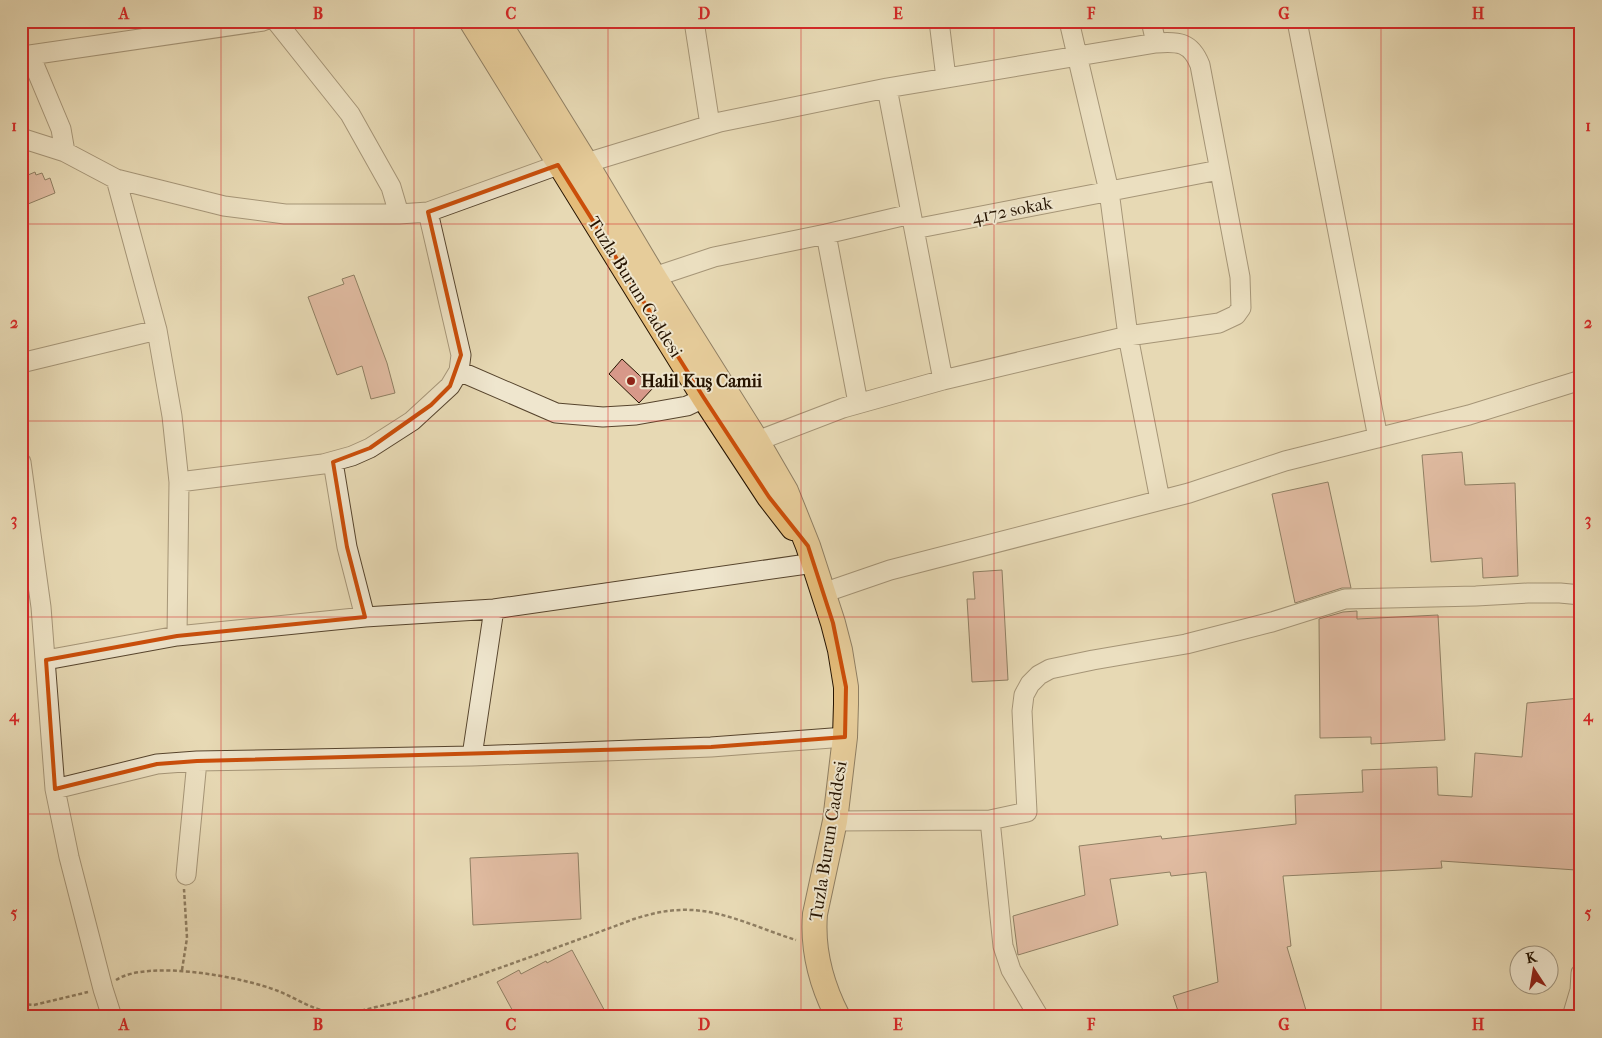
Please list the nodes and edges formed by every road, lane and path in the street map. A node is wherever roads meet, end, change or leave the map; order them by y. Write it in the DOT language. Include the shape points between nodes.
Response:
graph roads {
  1 [pos="263,21"];
  2 [pos="276,21"];
  3 [pos="472,21"];
  4 [pos="498,21"];
  5 [pos="694,21"];
  6 [pos="939,21"];
  7 [pos="1069,21"];
  8 [pos="1151,21"];
  9 [pos="1297,21"];
  10 [pos="1156,44"];
  11 [pos="1076,57"];
  12 [pos="946,78"];
  13 [pos="887,88"];
  14 [pos="710,125"];
  15 [pos="21,138"];
  16 [pos="65,152"];
  17 [pos="586,163"];
  18 [pos="558,165"];
  19 [pos="1219,170"];
  20 [pos="116,179"];
  21 [pos="1110,191"];
  22 [pos="428,212"];
  23 [pos="399,214"];
  24 [pos="913,221"];
  25 [pos="826,234"];
  26 [pos="654,277"];
  27 [pos="157,330"];
  28 [pos="1128,336"];
  29 [pos="21,363"];
  30 [pos="459,371"];
  31 [pos="943,380"];
  32 [pos="1581,380"];
  33 [pos="704,398"];
  34 [pos="858,404"];
  35 [pos="1378,438"];
  36 [pos="757,442"];
  37 [pos="21,462"];
  38 [pos="333,462"];
  39 [pos="179,482"];
  40 [pos="1160,500"];
  41 [pos="811,554"];
  42 [pos="823,593"];
  43 [pos="1581,595"];
  44 [pos="494,609"];
  45 [pos="364,617"];
  46 [pos="177,636"];
  47 [pos="46,660"];
  48 [pos="845,737"];
  49 [pos="472,756"];
  50 [pos="197,761"];
  51 [pos="55,789"];
  52 [pos="990,820"];
  53 [pos="835,821"];
  54 [pos="186,875"];
  55 [pos="814,946"];
  56 [pos="182,971"];
  57 [pos="1581,973"];
  58 [pos="103,989"];
  59 [pos="21,1004"];
  60 [pos="112,1017"];
  61 [pos="838,1017"];
  62 [pos="1039,1017"];
  63 [pos="1572,1017"];
  1 -- 16 [label="street" via="30,55 61,129"];
  2 -- 23 [label="street" via="350,114 391,187"];
  3 -- 18 [label="main road, Tuzla Burun Caddesi"];
  4 -- 17 [label="main road, Tuzla Burun Caddesi"];
  5 -- 14 [label="street"];
  6 -- 12 [label="street"];
  7 -- 11 [label="street"];
  8 -- 10 [label="street"];
  9 -- 35 [label="street"];
  10 -- 11 [label="street"];
  10 -- 19 [label="street" via="1174,42 1184,45 1196,56"];
  11 -- 12 [label="street"];
  11 -- 21 [label="street"];
  12 -- 13 [label="street"];
  13 -- 14 [label="street"];
  13 -- 24 [label="street"];
  14 -- 17 [label="street"];
  15 -- 16 [label="street"];
  16 -- 20 [label="street"];
  17 -- 26 [label="main road, Tuzla Burun Caddesi"];
  18 -- 22 [label="street"];
  18 -- 33 [label="main road, Tuzla Burun Caddesi"];
  19 -- 21 [label="street, 4172 sokak"];
  19 -- 28 [label="street" via="1240,277 1241,308 1236,315 1219,323"];
  20 -- 23 [label="street" via="224,206 285,214"];
  20 -- 27 [label="street"];
  21 -- 24 [label="street, 4172 sokak"];
  21 -- 28 [label="street"];
  22 -- 23 [label="street"];
  22 -- 30 [label="street" via="459,340"];
  24 -- 25 [label="street, 4172 sokak"];
  24 -- 31 [label="street"];
  25 -- 26 [label="street, 4172 sokak" via="714,257"];
  25 -- 34 [label="street"];
  26 -- 36 [label="main road, Tuzla Burun Caddesi"];
  27 -- 29 [label="street"];
  27 -- 39 [label="street" via="172,416"];
  28 -- 31 [label="street"];
  28 -- 40 [label="street"];
  30 -- 33 [label="street" via="556,413 636,415 687,406"];
  30 -- 38 [label="street" via="450,386 412,421 370,448"];
  31 -- 34 [label="street"];
  32 -- 35 [label="street" via="1469,415"];
  33 -- 41 [label="main road, Tuzla Burun Caddesi"];
  34 -- 36 [label="street"];
  35 -- 40 [label="street" via="1285,461"];
  36 -- 41 [label="main road, Tuzla Burun Caddesi" via="786,492"];
  37 -- 47 [label="street"];
  38 -- 39 [label="street"];
  38 -- 45 [label="street" via="347,547"];
  39 -- 46 [label="street"];
  40 -- 42 [label="street" via="890,570"];
  41 -- 42 [label="main road, Tuzla Burun Caddesi"];
  41 -- 44 [label="street"];
  42 -- 48 [label="main road, Tuzla Burun Caddesi" via="844,673"];
  43 -- 52 [label="street" via="1528,593 1345,599 1186,644 1050,669 1034,680 1024,695 1027,812"];
  44 -- 45 [label="street"];
  44 -- 49 [label="street"];
  45 -- 46 [label="street"];
  46 -- 47 [label="street"];
  47 -- 51 [label="street"];
  48 -- 49 [label="street" via="711,747"];
  48 -- 53 [label="main road, Tuzla Burun Caddesi"];
  49 -- 50 [label="street"];
  50 -- 51 [label="street" via="157,764"];
  50 -- 54 [label="street"];
  51 -- 58 [label="street"];
  52 -- 53 [label="street"];
  52 -- 62 [label="street" via="1003,946 1011,970"];
  53 -- 55 [label="main road, Tuzla Burun Caddesi" via="815,914"];
  54 -- 56 [label="path" via="187,938"];
  55 -- 56 [label="path" via="716,913 672,910 634,919 445,989 397,1003 343,1013 317,1009 261,985"];
  55 -- 61 [label="main road, Tuzla Burun Caddesi" via="820,975"];
  56 -- 58 [label="path" via="131,973"];
  57 -- 63 [label="street"];
  58 -- 59 [label="path" via="34,1005"];
  58 -- 60 [label="street"];
}
